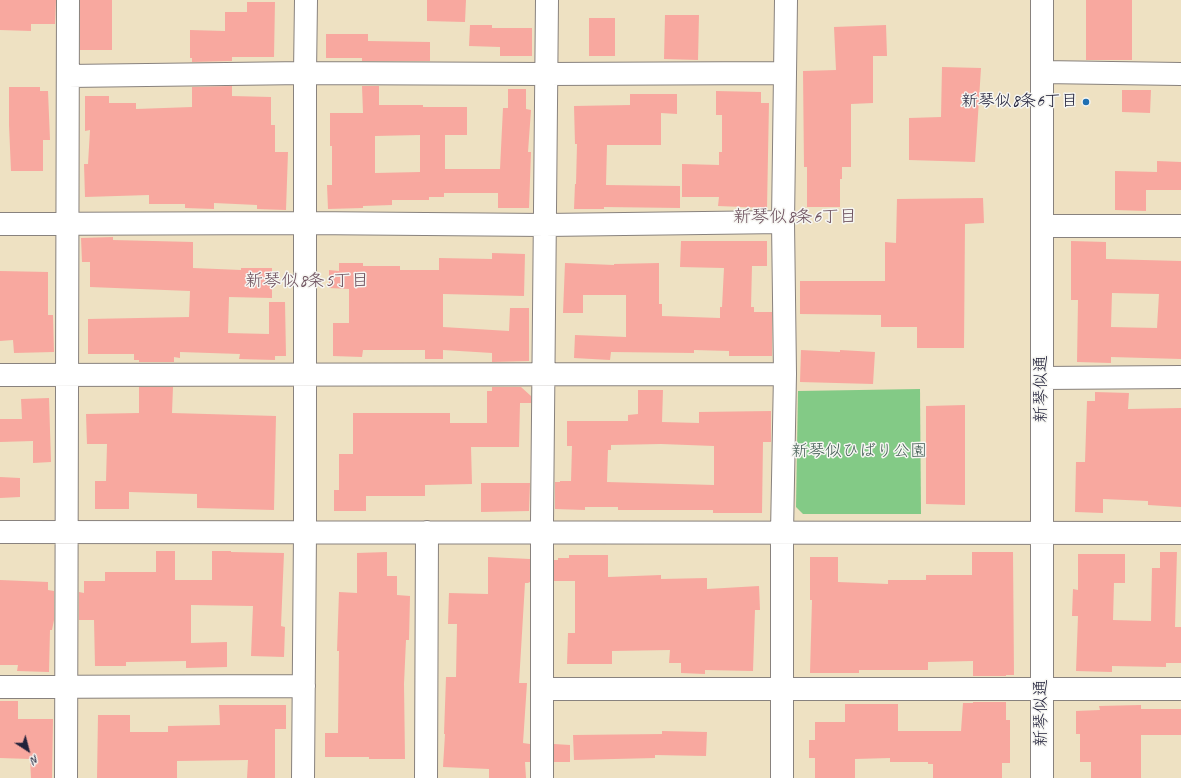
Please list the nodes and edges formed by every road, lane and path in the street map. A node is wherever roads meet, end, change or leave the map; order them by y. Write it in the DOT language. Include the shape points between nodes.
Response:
graph roads {
  1 [pos="68,0"];
  2 [pos="306,0"];
  3 [pos="547,0"];
  4 [pos="786,0"];
  5 [pos="1042,0"];
  6 [pos="1042,72"];
  7 [pos="305,73"];
  8 [pos="784,73"];
  9 [pos="546,74"];
  10 [pos="1181,74"];
  11 [pos="68,76"];
  12 [pos="784,222"];
  13 [pos="305,223"];
  14 [pos="0,224"];
  15 [pos="68,225"];
  16 [pos="545,225"];
  17 [pos="1042,226"];
  18 [pos="1181,226"];
  19 [pos="785,374"];
  20 [pos="0,375"];
  21 [pos="67,375"];
  22 [pos="305,375"];
  23 [pos="544,375"];
  24 [pos="1181,377"];
  25 [pos="1042,378"];
  26 [pos="0,532"];
  27 [pos="67,532"];
  28 [pos="305,532"];
  29 [pos="427,532"];
  30 [pos="542,532"];
  31 [pos="782,533"];
  32 [pos="1042,533"];
  33 [pos="1181,533"];
  34 [pos="304,686"];
  35 [pos="0,687"];
  36 [pos="67,687"];
  37 [pos="542,689"];
  38 [pos="783,689"];
  39 [pos="1042,689"];
  40 [pos="1181,690"];
  41 [pos="66,778"];
  42 [pos="302,778"];
  43 [pos="426,778"];
  44 [pos="542,778"];
  45 [pos="782,778"];
  46 [pos="1042,778"];
  1 -- 11 [label="street"];
  2 -- 7 [label="street"];
  3 -- 9 [label="street"];
  4 -- 8 [label="street"];
  5 -- 6 [label="street, 新琴似通"];
  6 -- 10 [label="street"];
  6 -- 17 [label="street, 新琴似通"];
  7 -- 9 [label="street"];
  7 -- 11 [label="street"];
  7 -- 13 [label="street"];
  8 -- 9 [label="street"];
  8 -- 12 [label="street"];
  9 -- 16 [label="street"];
  11 -- 15 [label="street"];
  12 -- 16 [label="street"];
  12 -- 19 [label="street"];
  13 -- 15 [label="street"];
  13 -- 16 [label="street"];
  13 -- 22 [label="street"];
  14 -- 15 [label="street"];
  15 -- 21 [label="street"];
  16 -- 23 [label="street"];
  17 -- 18 [label="street"];
  17 -- 25 [label="street, 新琴似通"];
  19 -- 23 [label="street"];
  19 -- 31 [label="street"];
  20 -- 21 [label="street"];
  21 -- 22 [label="street"];
  21 -- 27 [label="street"];
  22 -- 23 [label="street"];
  22 -- 28 [label="street"];
  23 -- 30 [label="street"];
  24 -- 25 [label="street"];
  25 -- 32 [label="street, 新琴似通"];
  26 -- 27 [label="street"];
  27 -- 28 [label="street"];
  27 -- 36 [label="street"];
  28 -- 29 [label="street"];
  28 -- 34 [label="street"];
  29 -- 30 [label="street"];
  29 -- 43 [label="street"];
  30 -- 31 [label="street"];
  30 -- 37 [label="street"];
  31 -- 32 [label="street"];
  31 -- 38 [label="street"];
  32 -- 33 [label="street"];
  32 -- 39 [label="street, 新琴似通"];
  34 -- 36 [label="street"];
  34 -- 42 [label="street"];
  35 -- 36 [label="street"];
  36 -- 41 [label="street"];
  37 -- 38 [label="street"];
  37 -- 44 [label="street"];
  38 -- 39 [label="street"];
  38 -- 45 [label="street"];
  39 -- 40 [label="street"];
  39 -- 46 [label="street, 新琴似通"];
}
